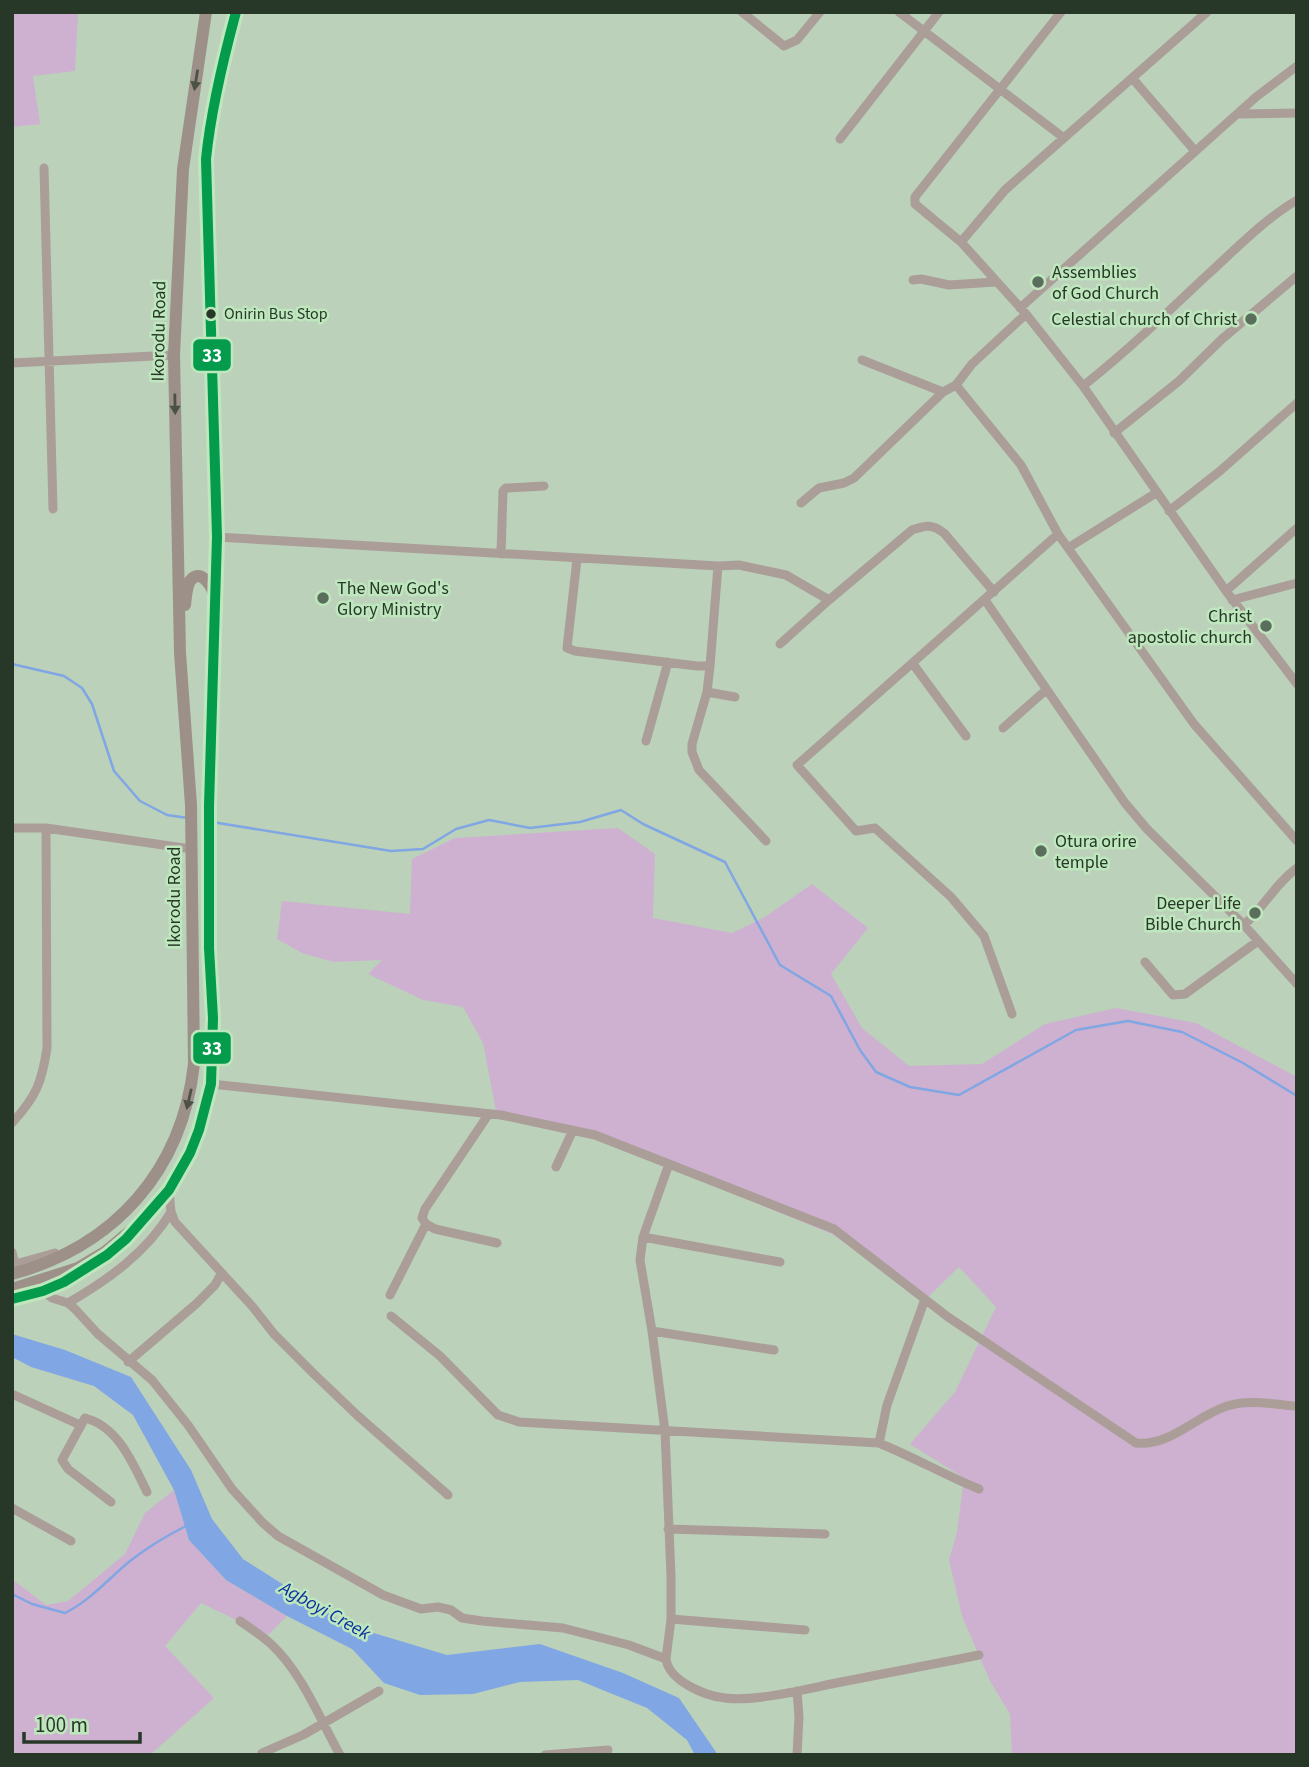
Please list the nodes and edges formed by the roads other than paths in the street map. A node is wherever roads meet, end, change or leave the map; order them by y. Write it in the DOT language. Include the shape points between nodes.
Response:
graph roads {
  1 [pos="206,12"];
  2 [pos="236,12"];
  3 [pos="743,12"];
  4 [pos="820,12"];
  5 [pos="899,12"];
  6 [pos="939,12"];
  7 [pos="1061,12"];
  8 [pos="1207,12"];
  9 [pos="924,32"];
  10 [pos="1297,66"];
  11 [pos="1133,79"];
  12 [pos="1000,91"];
  13 [pos="1240,114"];
  14 [pos="1297,114"];
  15 [pos="1064,138"];
  16 [pos="839,139"];
  17 [pos="1195,152"];
  18 [pos="44,168"];
  19 [pos="1297,200"];
  20 [pos="961,242"];
  21 [pos="1297,276"];
  22 [pos="913,280"];
  23 [pos="996,282"];
  24 [pos="1023,311"];
  25 [pos="174,355"];
  26 [pos="862,360"];
  27 [pos="49,362"];
  28 [pos="12,363"];
  29 [pos="956,385"];
  30 [pos="1083,386"];
  31 [pos="943,392"];
  32 [pos="1297,403"];
  33 [pos="1114,433"];
  34 [pos="544,486"];
  35 [pos="1156,493"];
  36 [pos="801,503"];
  37 [pos="53,509"];
  38 [pos="1169,511"];
  39 [pos="1297,528"];
  40 [pos="1058,534"];
  41 [pos="217,537"];
  42 [pos="1068,548"];
  43 [pos="501,554"];
  44 [pos="577,559"];
  45 [pos="718,566"];
  46 [pos="1297,583"];
  47 [pos="1226,591"];
  48 [pos="994,592"];
  49 [pos="215,599"];
  50 [pos="829,600"];
  51 [pos="985,600"];
  52 [pos="1233,600"];
  53 [pos="780,644"];
  54 [pos="180,653"];
  55 [pos="668,662"];
  56 [pos="913,664"];
  57 [pos="710,666"];
  58 [pos="1297,684"];
  59 [pos="1046,690"];
  60 [pos="707,692"];
  61 [pos="735,697"];
  62 [pos="1003,728"];
  63 [pos="966,736"];
  64 [pos="646,741"];
  65 [pos="12,828"];
  66 [pos="46,828"];
  67 [pos="187,839"];
  68 [pos="766,841"];
  69 [pos="1297,841"];
  70 [pos="1297,868"];
  71 [pos="1244,925"];
  72 [pos="1258,941"];
  73 [pos="1145,962"];
  74 [pos="1297,984"];
  75 [pos="1012,1014"];
  76 [pos="211,1084"];
  77 [pos="488,1115"];
  78 [pos="12,1123"];
  79 [pos="573,1130"];
  80 [pos="669,1164"];
  81 [pos="556,1167"];
  82 [pos="169,1190"];
  83 [pos="171,1212"];
  84 [pos="145,1219"];
  85 [pos="426,1224"];
  86 [pos="643,1237"];
  87 [pos="497,1243"];
  88 [pos="12,1252"];
  89 [pos="780,1262"];
  90 [pos="13,1268"];
  91 [pos="221,1274"];
  92 [pos="12,1289"];
  93 [pos="43,1291"];
  94 [pos="390,1295"];
  95 [pos="12,1299"];
  96 [pos="925,1299"];
  97 [pos="68,1303"];
  98 [pos="391,1317"];
  99 [pos="652,1331"];
  100 [pos="774,1349"];
  101 [pos="128,1362"];
  102 [pos="12,1394"];
  103 [pos="1294,1406"];
  104 [pos="80,1425"];
  105 [pos="665,1431"];
  106 [pos="879,1443"];
  107 [pos="979,1489"];
  108 [pos="147,1492"];
  109 [pos="448,1495"];
  110 [pos="111,1502"];
  111 [pos="12,1508"];
  112 [pos="668,1529"];
  113 [pos="825,1534"];
  114 [pos="71,1541"];
  115 [pos="671,1619"];
  116 [pos="240,1621"];
  117 [pos="805,1630"];
  118 [pos="979,1655"];
  119 [pos="666,1659"];
  120 [pos="379,1691"];
  121 [pos="797,1691"];
  122 [pos="322,1722"];
  123 [pos="608,1750"];
  124 [pos="262,1753"];
  125 [pos="340,1755"];
  126 [pos="545,1755"];
  127 [pos="796,1755"];
  1 -- 25 [label="highway, Ikorodu Road, one-way" via="183,169"];
  2 -- 41 [label="highway, Ikorodu Road" via="220,72 206,159"];
  3 -- 4 [label="street" via="784,46 797,40"];
  5 -- 9 [label="street"];
  6 -- 9 [label="street"];
  7 -- 12 [label="street"];
  8 -- 11 [label="street"];
  9 -- 12 [label="street"];
  9 -- 16 [label="street"];
  10 -- 13 [label="street"];
  11 -- 15 [label="street"];
  11 -- 17 [label="street"];
  12 -- 15 [label="street"];
  12 -- 20 [label="street" via="915,197 918,208"];
  13 -- 14 [label="street"];
  13 -- 17 [label="street"];
  15 -- 20 [label="street" via="1005,190"];
  17 -- 24 [label="street"];
  18 -- 27 [label="street"];
  19 -- 30 [label="street" via="1246,238"];
  20 -- 23 [label="street"];
  21 -- 33 [label="street" via="1179,382"];
  22 -- 23 [label="street" via="949,285"];
  23 -- 24 [label="street"];
  24 -- 29 [label="street"];
  24 -- 30 [label="street"];
  25 -- 27 [label="street"];
  25 -- 54 [label="highway, Ikorodu Road, one-way"];
  26 -- 31 [label="street"];
  27 -- 28 [label="street"];
  27 -- 37 [label="street"];
  29 -- 31 [label="street"];
  29 -- 40 [label="street" via="1021,465"];
  30 -- 33 [label="street"];
  31 -- 36 [label="street" via="853,478 819,488"];
  32 -- 38 [label="street"];
  33 -- 35 [label="street"];
  34 -- 43 [label="street" via="503,491"];
  35 -- 38 [label="street"];
  35 -- 42 [label="street"];
  38 -- 47 [label="street"];
  39 -- 47 [label="street"];
  40 -- 42 [label="street"];
  40 -- 48 [label="street"];
  41 -- 43 [label="street"];
  41 -- 49 [label="highway, Ikorodu Road"];
  42 -- 69 [label="street" via="1194,724"];
  43 -- 44 [label="street"];
  44 -- 45 [label="street"];
  44 -- 55 [label="street" via="567,648"];
  45 -- 50 [label="street" via="739,565 786,575"];
  45 -- 57 [label="street"];
  46 -- 52 [label="street"];
  47 -- 52 [label="street"];
  48 -- 50 [label="street" via="944,533 927,526 912,530"];
  48 -- 51 [label="street"];
  49 -- 54 [label="highway" via="212,586 202,576 188,584"];
  49 -- 76 [label="highway, Ikorodu Road"];
  50 -- 53 [label="street"];
  51 -- 56 [label="street"];
  51 -- 59 [label="street"];
  52 -- 58 [label="street"];
  54 -- 67 [label="highway, Ikorodu Road"];
  55 -- 57 [label="street"];
  55 -- 64 [label="street"];
  56 -- 63 [label="street"];
  56 -- 75 [label="street" via="797,765 856,831 875,828 968,916 984,936"];
  57 -- 60 [label="street"];
  59 -- 62 [label="street"];
  59 -- 71 [label="street" via="1132,812"];
  60 -- 61 [label="street"];
  60 -- 68 [label="street" via="692,744 694,760"];
  65 -- 66 [label="street"];
  66 -- 67 [label="street"];
  66 -- 78 [label="street" via="47,1048 37,1093"];
  67 -- 90 [label="highway, Ikorodu Road, one-way" via="194,1065 181,1127 153,1180 115,1222 75,1250 46,1263"];
  70 -- 71 [label="street"];
  71 -- 72 [label="street"];
  72 -- 73 [label="street" via="1185,994 1173,995"];
  72 -- 74 [label="street"];
  76 -- 77 [label="street"];
  76 -- 82 [label="highway, Ikorodu Road" via="196,1138"];
  77 -- 79 [label="street"];
  77 -- 85 [label="street" via="425,1209 422,1218"];
  79 -- 80 [label="street"];
  79 -- 81 [label="street"];
  80 -- 86 [label="street"];
  80 -- 96 [label="street" via="834,1229"];
  82 -- 83 [label="street"];
  82 -- 84 [label="highway, Ikorodu Road"];
  83 -- 91 [label="street"];
  83 -- 97 [label="street" via="147,1245"];
  84 -- 92 [label="highway, Ikorodu Road" via="78,1268"];
  84 -- 93 [label="street, Ikorodu Road" via="107,1255"];
  85 -- 87 [label="street"];
  85 -- 94 [label="street"];
  86 -- 89 [label="street"];
  86 -- 99 [label="street" via="640,1260"];
  88 -- 90 [label="street"];
  91 -- 101 [label="street" via="196,1304"];
  91 -- 109 [label="street" via="323,1382"];
  93 -- 95 [label="street, Ikorodu Road"];
  93 -- 97 [label="street"];
  96 -- 103 [label="street" via="1136,1443 1155,1443 1230,1405"];
  96 -- 106 [label="street" via="887,1405"];
  97 -- 101 [label="street"];
  98 -- 105 [label="street" via="506,1419 536,1425"];
  99 -- 100 [label="street"];
  99 -- 105 [label="street"];
  101 -- 119 [label="street" via="160,1388 232,1489 262,1522 278,1536 383,1595 421,1609 445,1608 462,1618 563,1628"];
  102 -- 104 [label="street"];
  104 -- 108 [label="street" via="88,1418 117,1438"];
  104 -- 110 [label="street" via="63,1464"];
  105 -- 106 [label="street"];
  105 -- 112 [label="street"];
  106 -- 107 [label="street"];
  111 -- 114 [label="street"];
  112 -- 113 [label="street"];
  112 -- 115 [label="street"];
  115 -- 117 [label="street"];
  115 -- 119 [label="street"];
  116 -- 122 [label="street" via="273,1646"];
  118 -- 121 [label="street"];
  119 -- 121 [label="street" via="674,1675 715,1696 735,1699"];
  120 -- 122 [label="street"];
  121 -- 127 [label="street"];
  122 -- 124 [label="street"];
  122 -- 125 [label="street"];
  123 -- 126 [label="street"];
}
